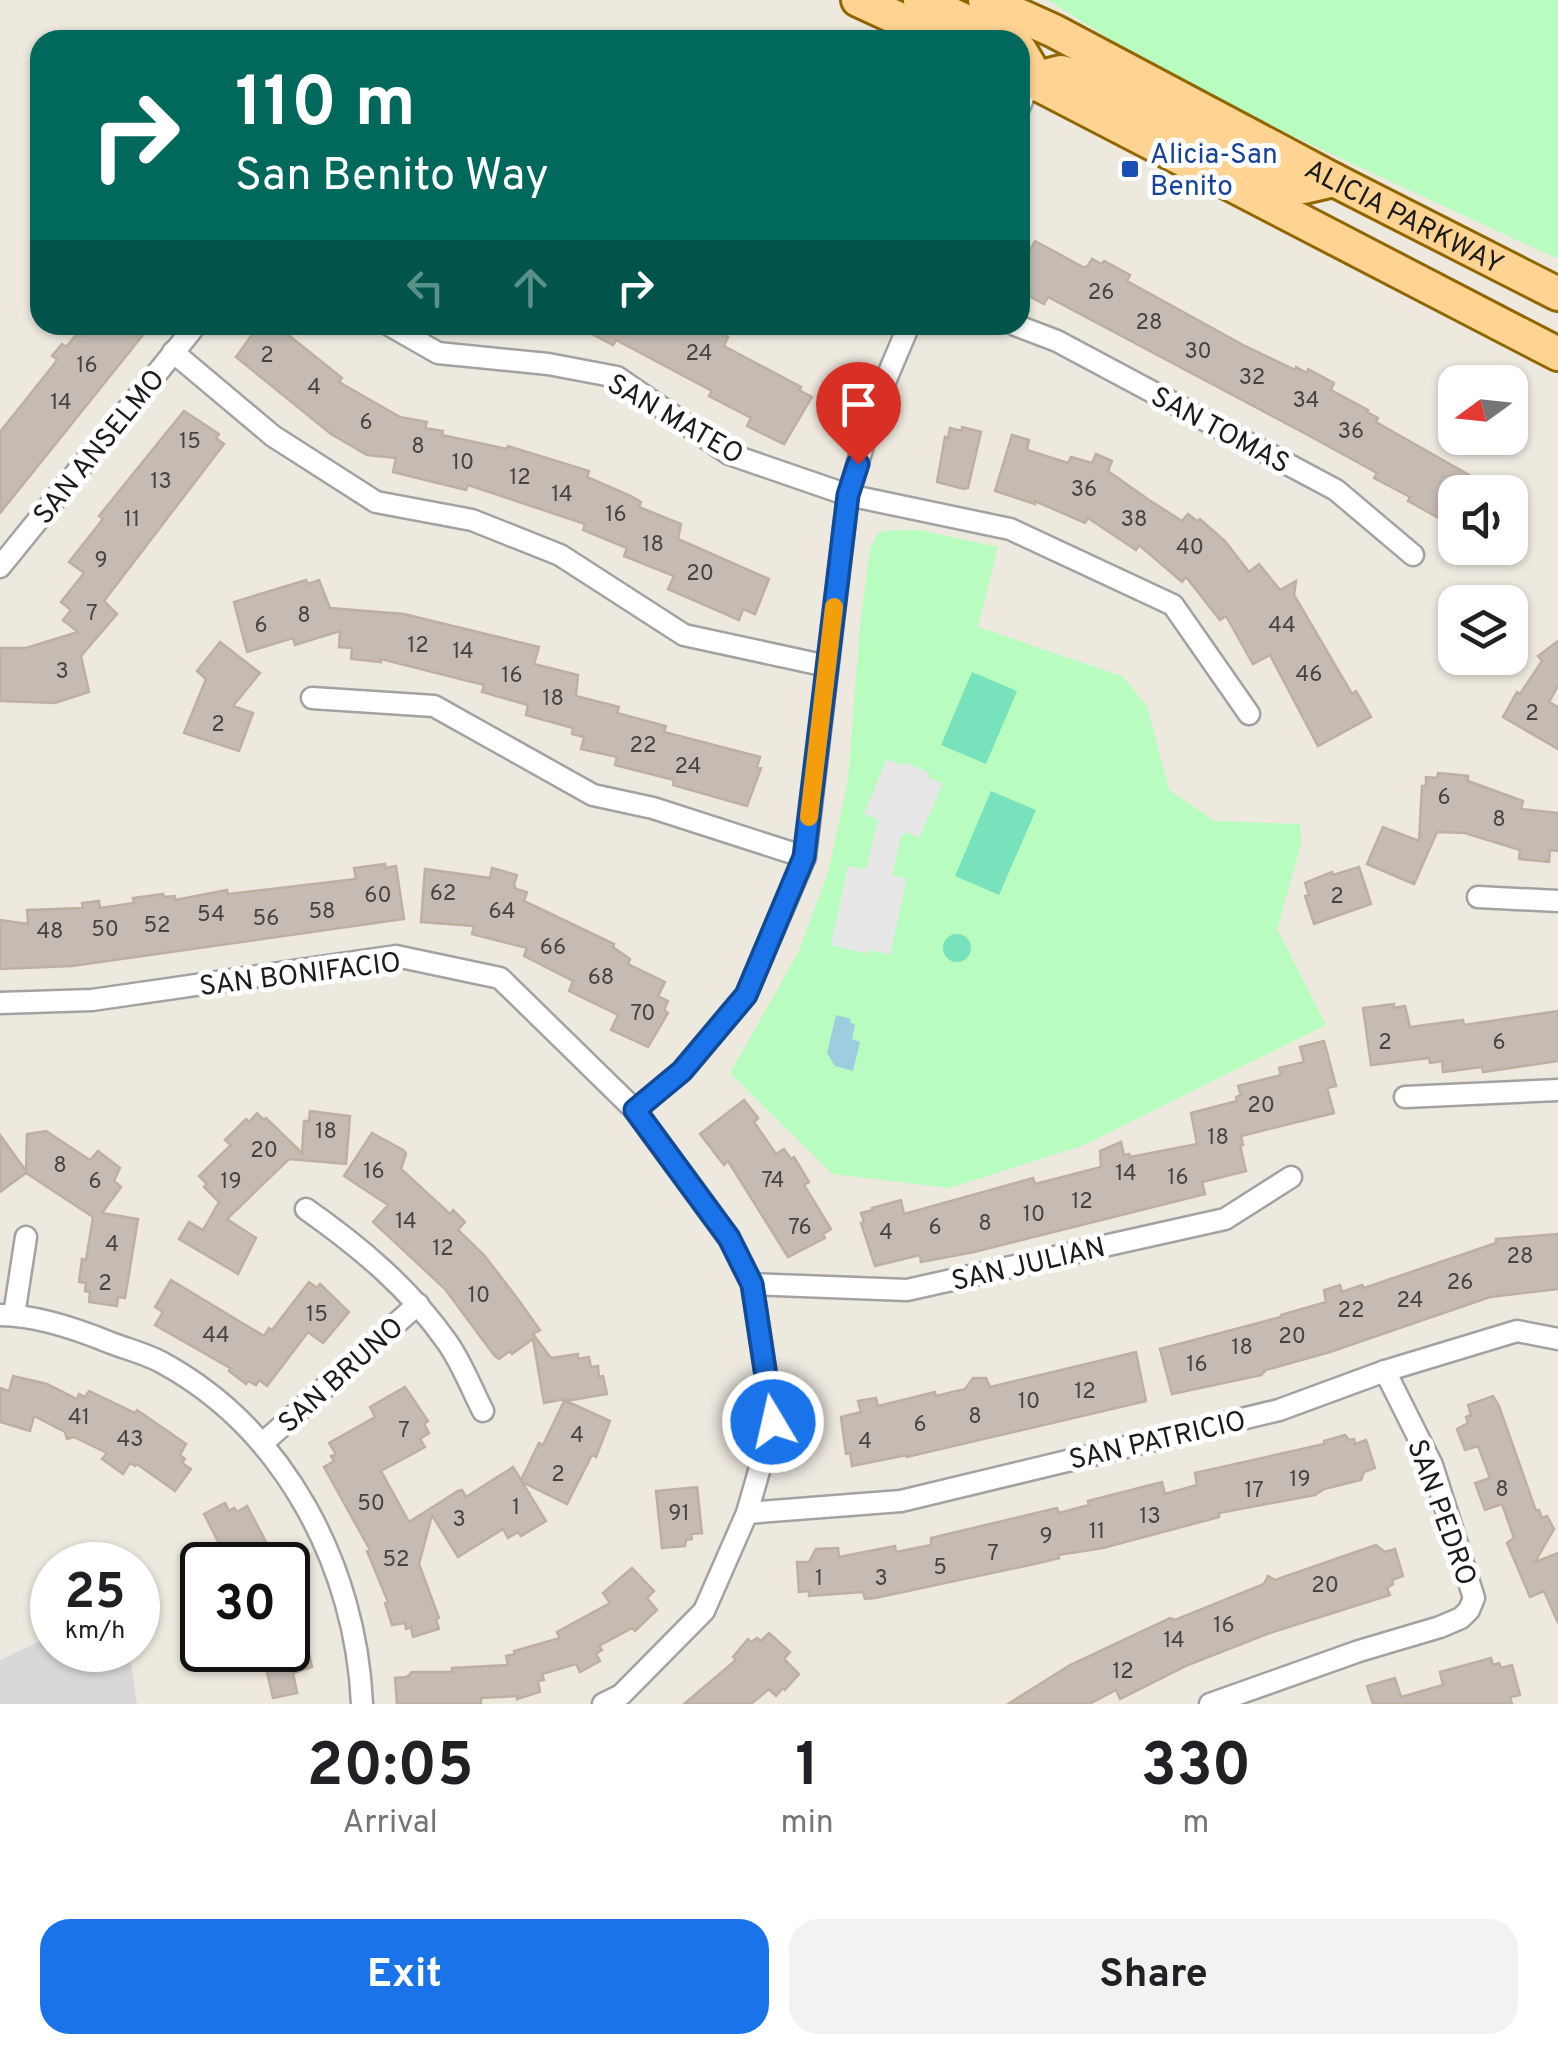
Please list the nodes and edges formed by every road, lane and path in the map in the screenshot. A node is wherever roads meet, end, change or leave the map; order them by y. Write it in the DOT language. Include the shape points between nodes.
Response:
graph roads {
  1 [pos="858,0"];
  2 [pos="920,0"];
  3 [pos="985,0"];
  4 [pos="923,30"];
  5 [pos="985,30"];
  6 [pos="1030,77"];
  7 [pos="1030,82"];
  8 [pos="1334,180"];
  9 [pos="1558,294"];
  10 [pos="1030,331"];
  11 [pos="187,335"];
  12 [pos="406,335"];
  13 [pos="905,335"];
  14 [pos="173,352"];
  15 [pos="1558,354"];
  16 [pos="848,495"];
  17 [pos="1413,556"];
  18 [pos="0,566"];
  19 [pos="827,666"];
  20 [pos="312,698"];
  21 [pos="1248,714"];
  22 [pos="804,857"];
  23 [pos="1478,897"];
  24 [pos="1558,901"];
  25 [pos="0,1002"];
  26 [pos="1558,1090"];
  27 [pos="1405,1096"];
  28 [pos="635,1110"];
  29 [pos="1290,1177"];
  30 [pos="306,1209"];
  31 [pos="26,1237"];
  32 [pos="752,1284"];
  33 [pos="418,1304"];
  34 [pos="7,1315"];
  35 [pos="1558,1339"];
  36 [pos="1386,1372"];
  37 [pos="483,1411"];
  38 [pos="263,1443"];
  39 [pos="747,1513"];
  40 [pos="362,1704"];
  41 [pos="603,1704"];
  42 [pos="1210,1704"];
  1 -- 4 [label="main road"];
  2 -- 5 [label="main road"];
  3 -- 8 [label="main road, ALICIA PARKWAY"];
  6 -- 8 [label="main road" via="1061,72 1083,78 1272,178 1304,187"];
  7 -- 15 [label="main road, ALICIA PARKWAY"];
  8 -- 9 [label="main road, ALICIA PARKWAY"];
  10 -- 17 [label="street, SAN TOMAS" via="1336,490"];
  11 -- 14 [label="street, SAN ANSELMO"];
  12 -- 16 [label="street, SAN MATEO" via="438,354 617,377 729,454"];
  13 -- 16 [label="street"];
  14 -- 18 [label="street, SAN ANSELMO"];
  14 -- 19 [label="street" via="273,436 376,502 472,520 560,555 684,635"];
  16 -- 19 [label="street"];
  16 -- 21 [label="street, SAN MATEO" via="1010,529 1172,605"];
  19 -- 22 [label="street"];
  20 -- 22 [label="street" via="434,706 593,795"];
  22 -- 28 [label="street" via="746,995 682,1071"];
  23 -- 24 [label="street"];
  25 -- 28 [label="street, SAN BONIFACIO" via="92,1000 396,956 500,978"];
  26 -- 27 [label="street"];
  28 -- 32 [label="street, SAN BONIFACIO" via="729,1238"];
  29 -- 32 [label="street, SAN JULIAN" via="1225,1219 907,1290"];
  30 -- 33 [label="street" via="364,1250"];
  31 -- 34 [label="street"];
  32 -- 39 [label="street, SAN BONIFACIO" via="773,1422"];
  33 -- 37 [label="street" via="449,1345"];
  33 -- 38 [label="street, SAN BRUNO"];
  34 -- 38 [label="street" via="80,1331 161,1362"];
  35 -- 36 [label="street, SAN PATRICIO" via="1517,1331"];
  36 -- 39 [label="street, SAN PATRICIO" via="1279,1410 902,1501"];
  36 -- 42 [label="street, SAN PEDRO" via="1432,1465 1474,1598 1470,1610 1440,1627"];
  38 -- 40 [label="street" via="309,1512 343,1586"];
  39 -- 41 [label="street, SAN BONIFACIO" via="704,1611"];
}
